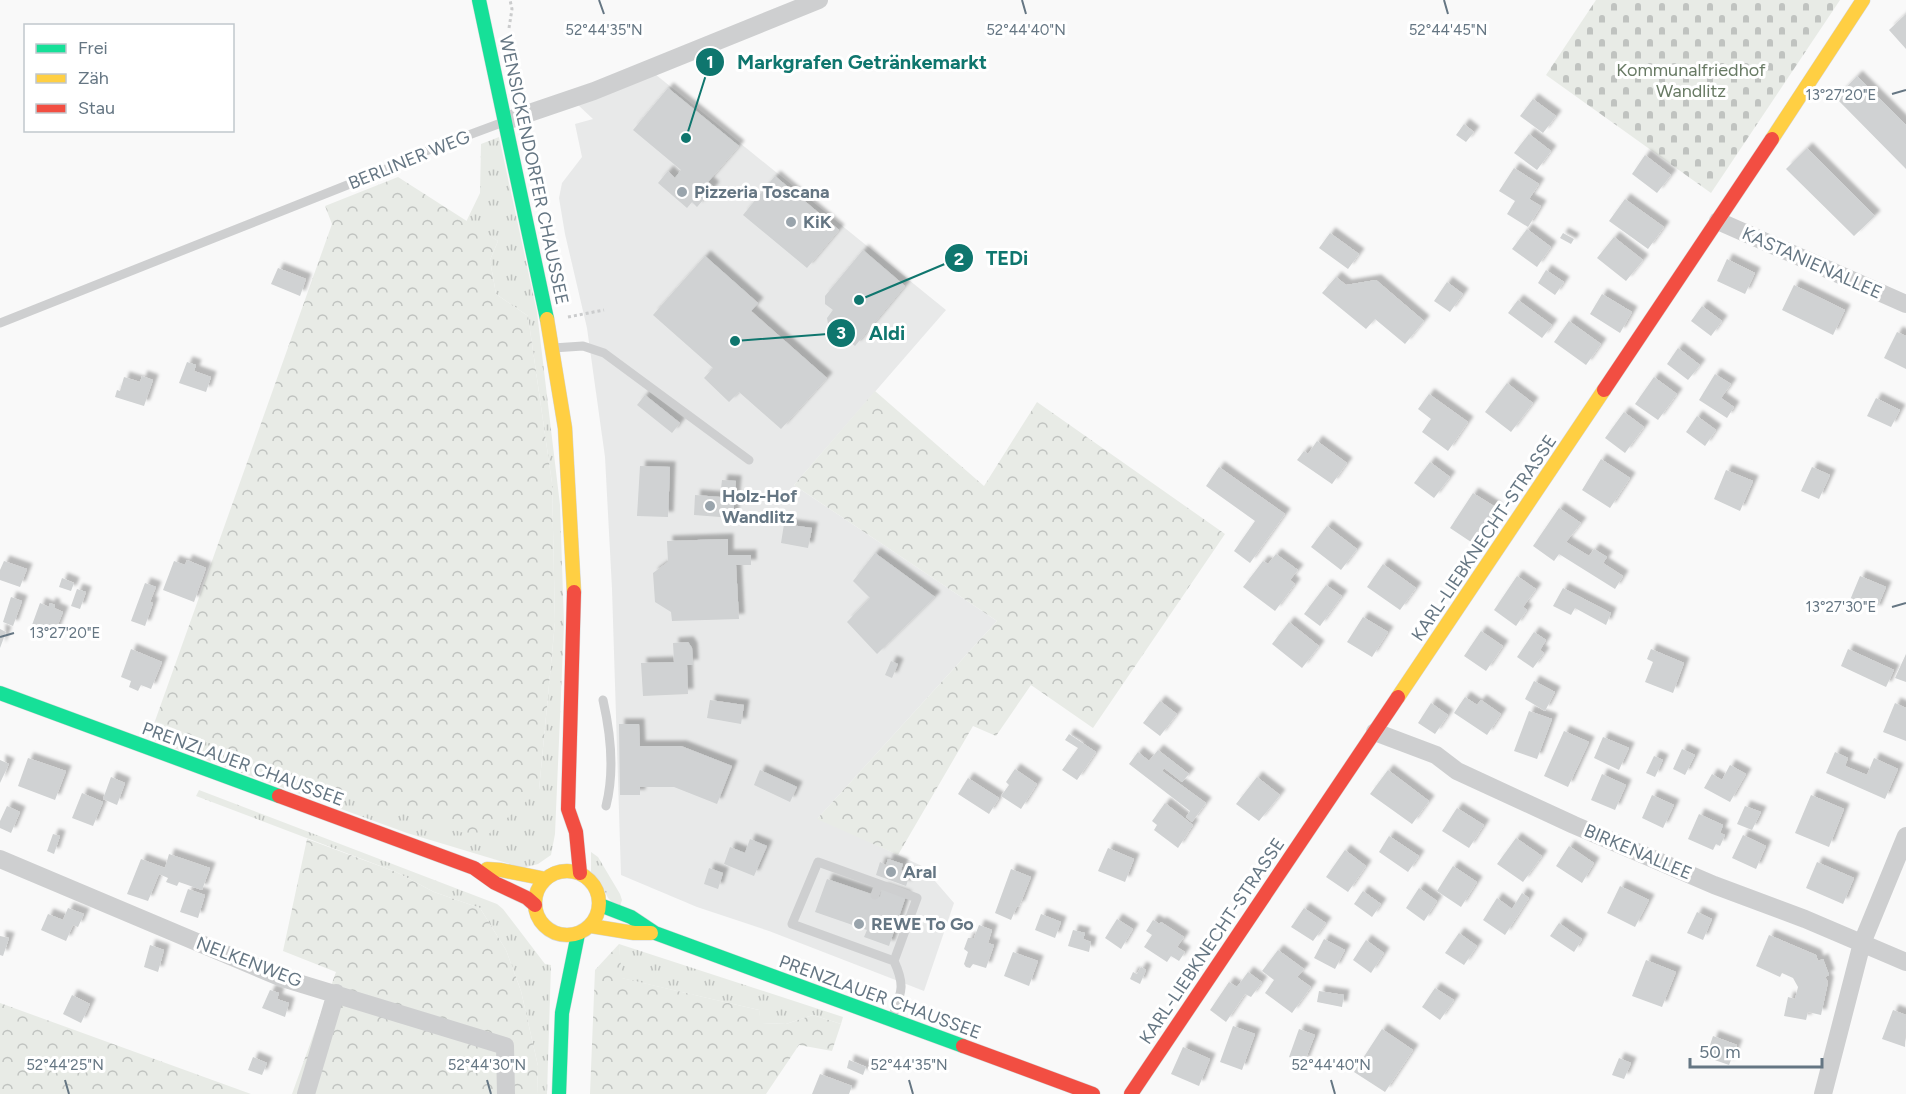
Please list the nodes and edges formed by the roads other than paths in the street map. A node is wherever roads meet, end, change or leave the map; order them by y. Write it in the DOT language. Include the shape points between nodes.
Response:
graph roads {
  1 [pos="479,0"];
  2 [pos="819,0"];
  3 [pos="1863,0"];
  4 [pos="506,121"];
  5 [pos="1718,221"];
  6 [pos="1906,304"];
  7 [pos="0,323"];
  8 [pos="552,348"];
  9 [pos="749,460"];
  10 [pos="0,693"];
  11 [pos="603,700"];
  12 [pos="1375,732"];
  13 [pos="606,806"];
  14 [pos="568,809"];
  15 [pos="561,828"];
  16 [pos="1906,836"];
  17 [pos="557,858"];
  18 [pos="0,859"];
  19 [pos="474,868"];
  20 [pos="580,873"];
  21 [pos="551,876"];
  22 [pos="879,884"];
  23 [pos="875,896"];
  24 [pos="535,905"];
  25 [pos="600,905"];
  26 [pos="591,926"];
  27 [pos="553,932"];
  28 [pos="655,933"];
  29 [pos="578,934"];
  30 [pos="1862,943"];
  31 [pos="554,949"];
  32 [pos="894,960"];
  33 [pos="1906,962"];
  34 [pos="556,971"];
  35 [pos="336,993"];
  36 [pos="562,1013"];
  37 [pos="891,1020"];
  38 [pos="306,1094"];
  39 [pos="506,1094"];
  40 [pos="559,1094"];
  41 [pos="1093,1094"];
  42 [pos="1131,1094"];
  43 [pos="1823,1094"];
  1 -- 4 [label="main road, WENSICKENDORFER CHAUSSEE"];
  2 -- 4 [label="street, BERLINER WEG" via="594,91"];
  3 -- 5 [label="main road, KARL-LIEBKNECHT-STRASSE"];
  4 -- 7 [label="lane, BERLINER WEG"];
  4 -- 8 [label="main road, WENSICKENDORFER CHAUSSEE"];
  5 -- 6 [label="street, KASTANIENALLEE"];
  5 -- 12 [label="main road, KARL-LIEBKNECHT-STRASSE"];
  8 -- 9 [label="lane" via="583,346 604,353"];
  8 -- 14 [label="main road, WENSICKENDORFER CHAUSSEE" via="565,428 575,611"];
  10 -- 19 [label="main road, PRENZLAUER CHAUSSEE"];
  11 -- 13 [label="lane" via="610,731 611,785"];
  12 -- 30 [label="street, BIRKENALLEE" via="1436,755 1457,771 1574,825"];
  12 -- 42 [label="main road, KARL-LIEBKNECHT-STRASSE"];
  14 -- 15 [label="main road, WENSICKENDORFER CHAUSSEE"];
  14 -- 20 [label="main road, WENSICKENDORFER CHAUSSEE" via="576,832"];
  16 -- 30 [label="street"];
  17 -- 21 [label="main road"];
  18 -- 35 [label="street, NELKENWEG" via="282,978"];
  19 -- 21 [label="main road, PRENZLAUER CHAUSSEE"];
  19 -- 24 [label="main road, PRENZLAUER CHAUSSEE"];
  20 -- 21 [label="main road"];
  20 -- 25 [label="main road" via="595,886"];
  21 -- 24 [label="main road" via="540,886"];
  22 -- 23 [label="lane"];
  22 -- 32 [label="lane" via="917,898"];
  22 -- 32 [label="lane" via="818,862 792,924"];
  24 -- 27 [label="main road" via="538,916"];
  25 -- 26 [label="main road"];
  25 -- 28 [label="main road, PRENZLAUER CHAUSSEE" via="631,917"];
  26 -- 28 [label="main road, PRENZLAUER CHAUSSEE"];
  26 -- 29 [label="main road"];
  27 -- 29 [label="main road"];
  27 -- 31 [label="main road"];
  28 -- 37 [label="main road, PRENZLAUER CHAUSSEE"];
  29 -- 36 [label="main road"];
  30 -- 33 [label="street, BIRKENALLEE"];
  30 -- 43 [label="street"];
  32 -- 37 [label="lane" via="902,991"];
  34 -- 36 [label="main road"];
  35 -- 38 [label="street"];
  35 -- 39 [label="street, NELKENWEG" via="505,1046"];
  36 -- 40 [label="main road"];
  37 -- 41 [label="main road, PRENZLAUER CHAUSSEE"];
}
